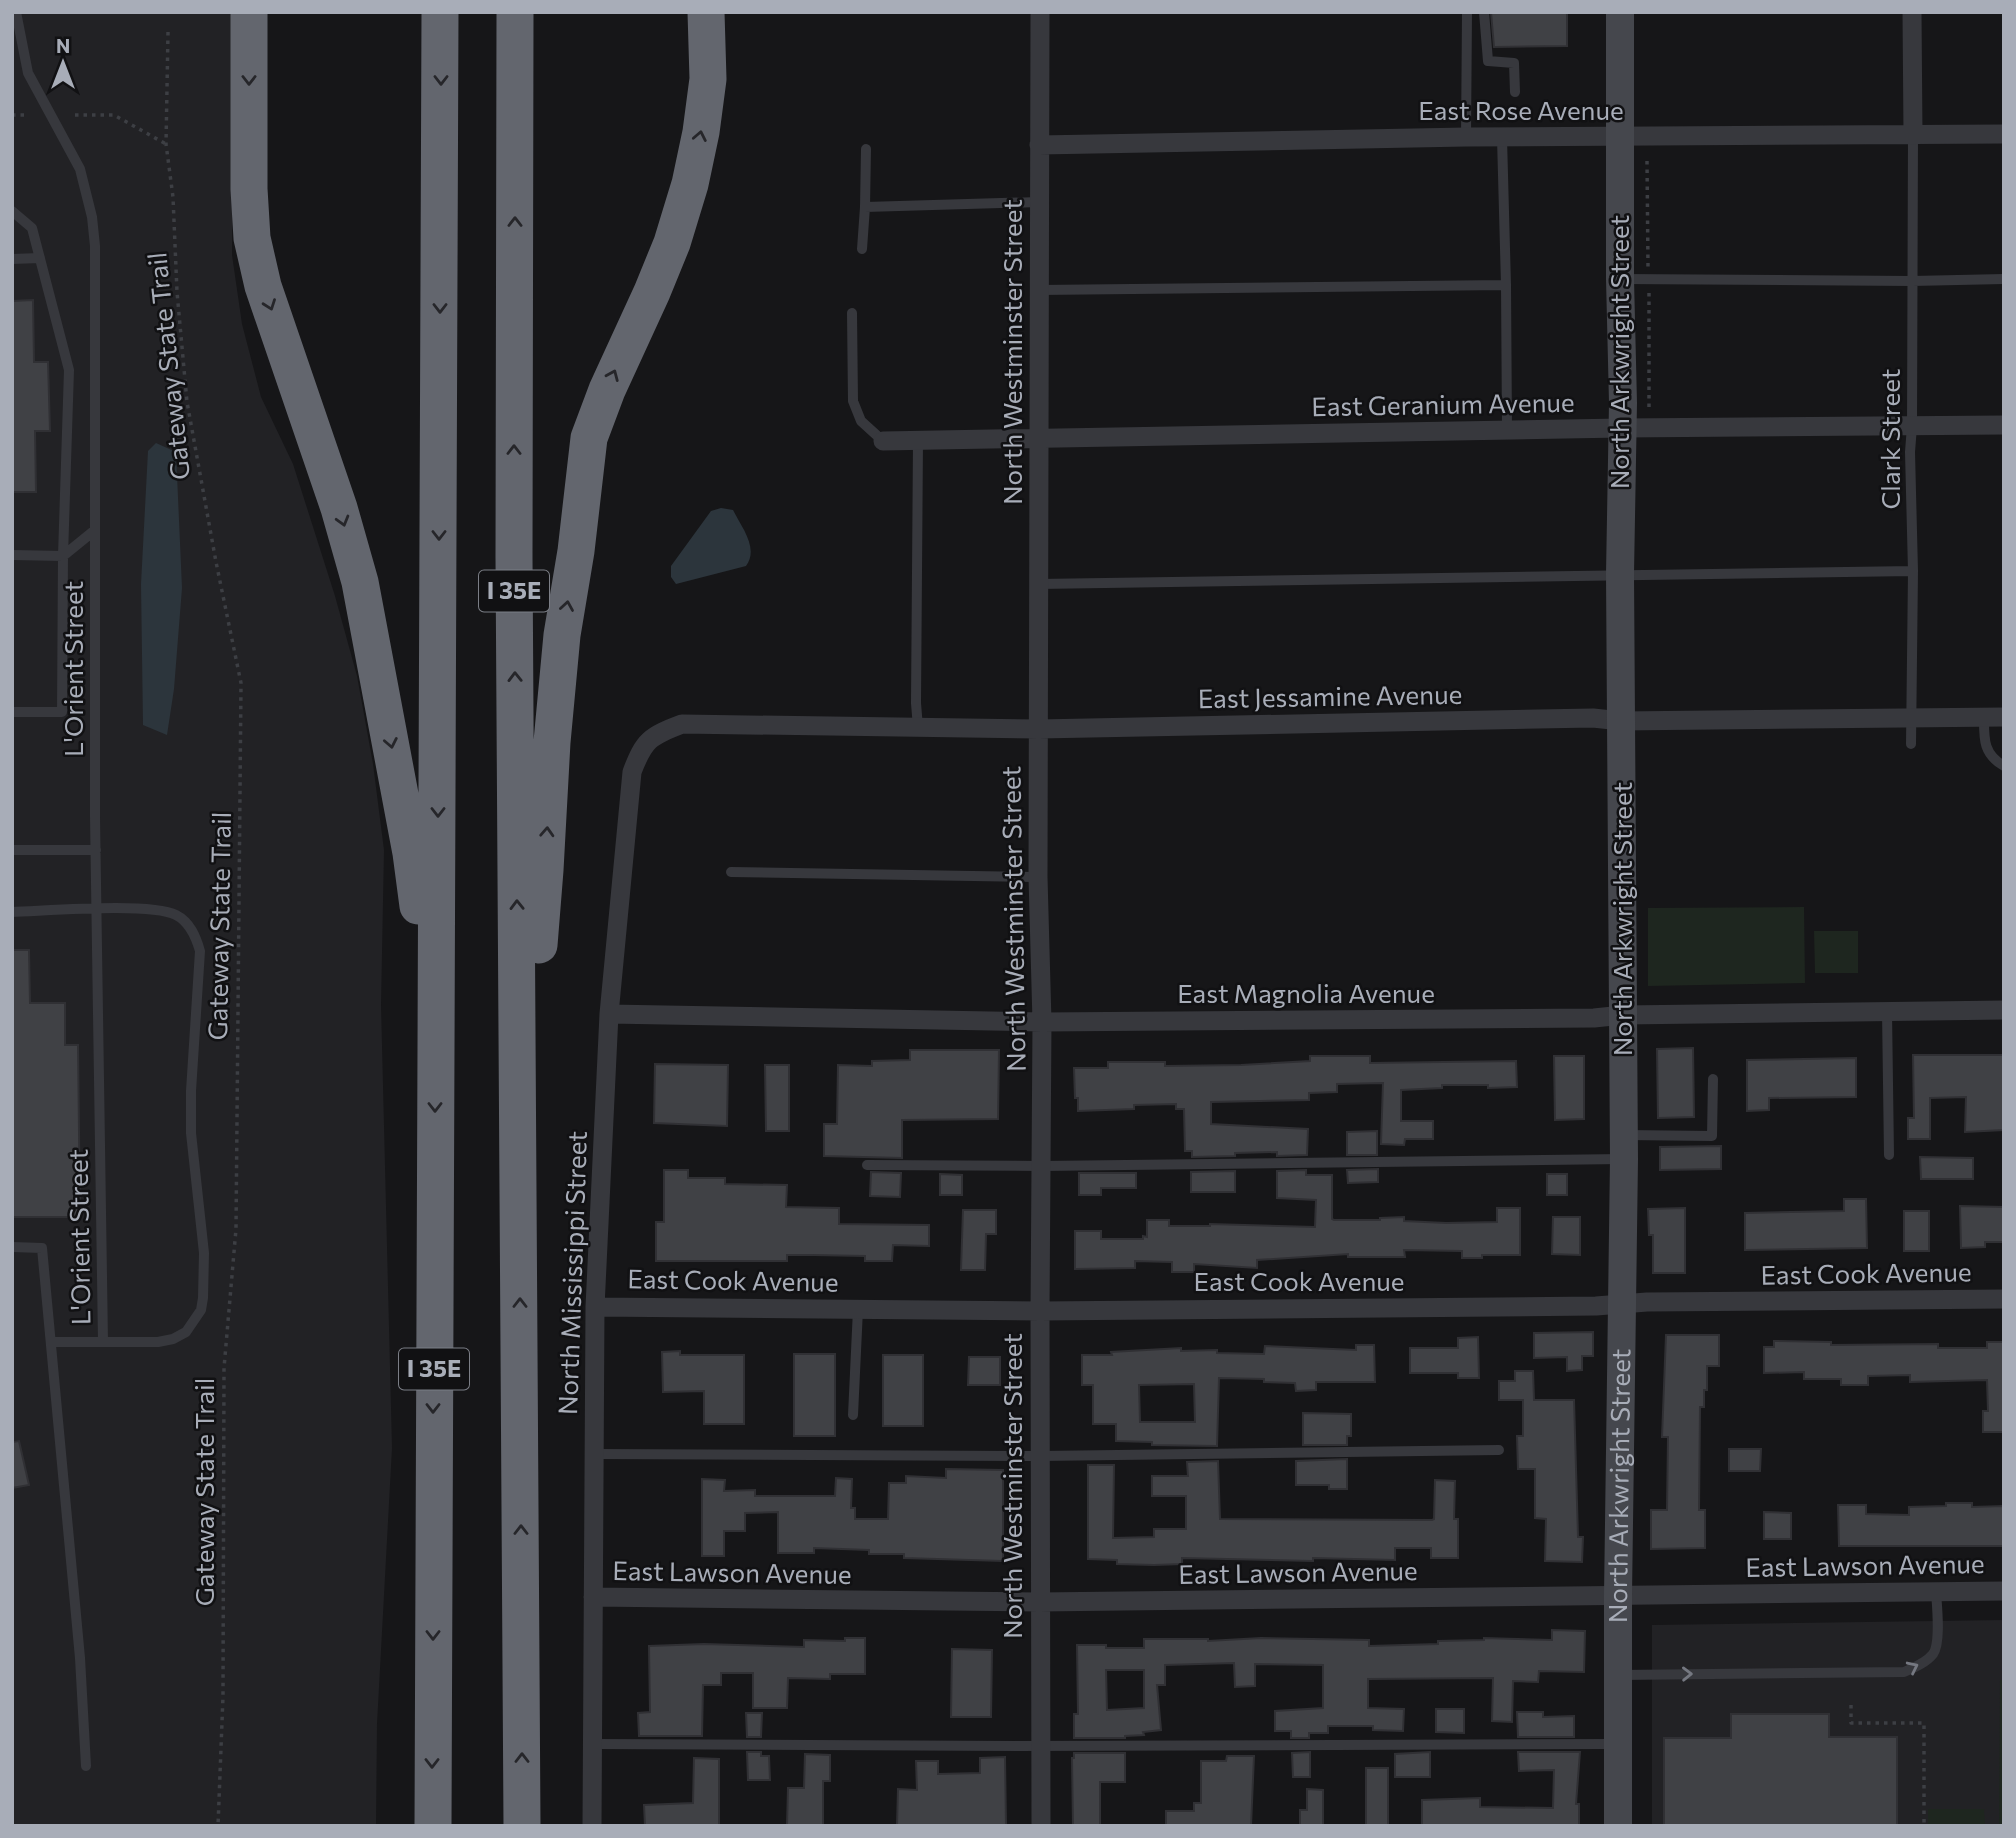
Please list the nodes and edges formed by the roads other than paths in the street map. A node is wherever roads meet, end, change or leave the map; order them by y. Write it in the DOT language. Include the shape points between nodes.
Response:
graph roads {
  1 [pos="16,12"];
  2 [pos="249,12"];
  3 [pos="440,12"];
  4 [pos="515,12"];
  5 [pos="706,12"];
  6 [pos="1040,12"];
  7 [pos="1467,12"];
  8 [pos="1484,12"];
  9 [pos="1620,12"];
  10 [pos="1912,12"];
  11 [pos="1515,92"];
  12 [pos="2004,134"];
  13 [pos="1913,135"];
  14 [pos="1619,136"];
  15 [pos="1466,137"];
  16 [pos="1502,138"];
  17 [pos="1039,145"];
  18 [pos="866,149"];
  19 [pos="1039,202"];
  20 [pos="865,206"];
  21 [pos="13,213"];
  22 [pos="862,249"];
  23 [pos="40,258"];
  24 [pos="12,259"];
  25 [pos="1620,279"];
  26 [pos="2004,279"];
  27 [pos="1912,281"];
  28 [pos="1506,285"];
  29 [pos="1039,289"];
  30 [pos="852,313"];
  31 [pos="2004,425"];
  32 [pos="1912,426"];
  33 [pos="1621,428"];
  34 [pos="1507,430"];
  35 [pos="1039,438"];
  36 [pos="883,441"];
  37 [pos="918,441"];
  38 [pos="95,530"];
  39 [pos="12,555"];
  40 [pos="63,556"];
  41 [pos="1913,571"];
  42 [pos="1620,574"];
  43 [pos="1038,584"];
  44 [pos="12,712"];
  45 [pos="1912,717"];
  46 [pos="1994,717"];
  47 [pos="1621,721"];
  48 [pos="918,728"];
  49 [pos="1039,729"];
  50 [pos="658,733"];
  51 [pos="1911,744"];
  52 [pos="2004,766"];
  53 [pos="12,850"];
  54 [pos="96,850"];
  55 [pos="731,872"];
  56 [pos="1038,877"];
  57 [pos="96,910"];
  58 [pos="12,912"];
  59 [pos="2004,1010"];
  60 [pos="1887,1011"];
  61 [pos="609,1014"];
  62 [pos="1623,1015"];
  63 [pos="1042,1023"];
  64 [pos="436,1038"];
  65 [pos="1713,1079"];
  66 [pos="1624,1147"];
  67 [pos="1889,1155"];
  68 [pos="867,1165"];
  69 [pos="1042,1167"];
  70 [pos="519,1169"];
  71 [pos="12,1247"];
  72 [pos="2004,1299"];
  73 [pos="1622,1304"];
  74 [pos="595,1307"];
  75 [pos="858,1309"];
  76 [pos="1040,1311"];
  77 [pos="51,1342"];
  78 [pos="103,1342"];
  79 [pos="853,1415"];
  80 [pos="1499,1450"];
  81 [pos="595,1454"];
  82 [pos="1040,1456"];
  83 [pos="2004,1591"];
  84 [pos="1936,1592"];
  85 [pos="1618,1596"];
  86 [pos="593,1597"];
  87 [pos="1039,1602"];
  88 [pos="1618,1675"];
  89 [pos="591,1744"];
  90 [pos="1618,1744"];
  91 [pos="1039,1746"];
  92 [pos="86,1766"];
  93 [pos="433,1826"];
  94 [pos="522,1826"];
  95 [pos="592,1826"];
  96 [pos="1041,1826"];
  97 [pos="1618,1826"];
  1 -- 38 [label="lane, L'Orient Street" via="28,73 80,169 92,217"];
  2 -- 64 [label="highway, one-way" via="252,238 263,286 360,582 411,853"];
  3 -- 64 [label="highway, I 35E, one-way"];
  70 -- 4 [label="highway, I 35E, one-way"];
  70 -- 5 [label="highway, one-way" via="562,635 589,438 672,243 690,184 708,79"];
  6 -- 17 [label="street, North Westminster Street"];
  7 -- 15 [label="lane"];
  8 -- 11 [label="lane" via="1488,61 1514,62"];
  9 -- 14 [label="street, North Arkwright Street"];
  10 -- 13 [label="street"];
  12 -- 13 [label="street, East Rose Avenue"];
  13 -- 14 [label="street, East Rose Avenue"];
  13 -- 27 [label="lane, Clark Street"];
  14 -- 16 [label="street, East Rose Avenue"];
  14 -- 25 [label="street, North Arkwright Street"];
  15 -- 16 [label="street, East Rose Avenue"];
  15 -- 17 [label="street, East Rose Avenue"];
  16 -- 28 [label="lane"];
  17 -- 19 [label="street, North Westminster Street"];
  18 -- 20 [label="lane"];
  19 -- 20 [label="lane"];
  19 -- 29 [label="street, North Westminster Street"];
  20 -- 22 [label="lane"];
  21 -- 23 [label="lane" via="32,228"];
  23 -- 24 [label="lane"];
  23 -- 40 [label="lane" via="69,370"];
  25 -- 27 [label="lane"];
  25 -- 33 [label="street, North Arkwright Street"];
  26 -- 27 [label="lane"];
  27 -- 32 [label="lane, Clark Street"];
  28 -- 29 [label="lane"];
  28 -- 34 [label="lane"];
  29 -- 35 [label="street, North Westminster Street"];
  30 -- 36 [label="lane" via="853,401 861,421"];
  31 -- 32 [label="street, East Geranium Avenue"];
  32 -- 33 [label="street, East Geranium Avenue"];
  32 -- 41 [label="lane, Clark Street"];
  33 -- 34 [label="street, East Geranium Avenue"];
  33 -- 42 [label="street, North Arkwright Street"];
  34 -- 35 [label="street, East Geranium Avenue"];
  35 -- 37 [label="street, East Geranium Avenue"];
  35 -- 43 [label="street, North Westminster Street"];
  36 -- 37 [label="street, East Geranium Avenue"];
  37 -- 48 [label="lane"];
  38 -- 40 [label="lane"];
  38 -- 54 [label="lane, L'Orient Street"];
  39 -- 40 [label="lane"];
  40 -- 44 [label="lane" via="62,712"];
  41 -- 42 [label="lane"];
  41 -- 45 [label="lane, Clark Street"];
  42 -- 43 [label="lane"];
  42 -- 47 [label="street, North Arkwright Street"];
  43 -- 49 [label="street, North Westminster Street"];
  45 -- 46 [label="street, East Jessamine Avenue"];
  45 -- 47 [label="street, East Jessamine Avenue"];
  45 -- 51 [label="lane, Clark Street"];
  46 -- 52 [label="lane" via="1985,749"];
  47 -- 49 [label="street, East Jessamine Avenue" via="1579,718"];
  47 -- 62 [label="street, North Arkwright Street"];
  48 -- 49 [label="street, East Jessamine Avenue"];
  48 -- 50 [label="street, East Jessamine Avenue" via="682,724"];
  49 -- 56 [label="street, North Westminster Street"];
  50 -- 61 [label="street, North Mississippi Street" via="641,748 632,772"];
  53 -- 54 [label="lane"];
  54 -- 57 [label="lane, L'Orient Street"];
  55 -- 56 [label="lane"];
  56 -- 63 [label="street, North Westminster Street"];
  57 -- 58 [label="lane"];
  57 -- 78 [label="lane, L'Orient Street"];
  57 -- 78 [label="lane" via="179,916 195,935 200,951 191,1133 204,1253 201,1310 186,1332 173,1339"];
  59 -- 60 [label="street, East Magnolia Avenue"];
  60 -- 62 [label="street, East Magnolia Avenue"];
  60 -- 67 [label="lane"];
  61 -- 63 [label="street, East Magnolia Avenue"];
  61 -- 74 [label="street, North Mississippi Street"];
  62 -- 63 [label="street, East Magnolia Avenue"];
  62 -- 66 [label="street, North Arkwright Street"];
  63 -- 69 [label="street, North Westminster Street"];
  64 -- 93 [label="highway, I 35E, one-way"];
  65 -- 66 [label="lane" via="1712,1136"];
  66 -- 69 [label="lane"];
  66 -- 73 [label="street, North Arkwright Street"];
  68 -- 69 [label="lane"];
  69 -- 76 [label="street, North Westminster Street"];
  94 -- 70 [label="highway, I 35E, one-way"];
  71 -- 77 [label="lane" via="42,1248"];
  72 -- 73 [label="street, East Cook Avenue"];
  73 -- 76 [label="street, East Cook Avenue"];
  73 -- 85 [label="street, North Arkwright Street"];
  74 -- 75 [label="street, East Cook Avenue"];
  74 -- 81 [label="street, North Mississippi Street"];
  75 -- 76 [label="street, East Cook Avenue"];
  75 -- 79 [label="lane"];
  76 -- 82 [label="street, North Westminster Street"];
  77 -- 78 [label="lane"];
  77 -- 92 [label="lane"];
  80 -- 82 [label="lane"];
  81 -- 82 [label="lane"];
  81 -- 86 [label="street, North Mississippi Street"];
  82 -- 87 [label="street, North Westminster Street"];
  83 -- 84 [label="street, East Lawson Avenue"];
  84 -- 85 [label="street, East Lawson Avenue"];
  88 -- 84 [label="lane, one-way" via="1904,1672 1934,1653"];
  85 -- 87 [label="street, East Lawson Avenue"];
  85 -- 88 [label="street, North Arkwright Street"];
  86 -- 87 [label="street, East Lawson Avenue"];
  86 -- 89 [label="street, North Mississippi Street"];
  87 -- 91 [label="street, North Westminster Street"];
  88 -- 90 [label="street, North Arkwright Street"];
  89 -- 91 [label="lane"];
  89 -- 95 [label="street, North Mississippi Street"];
  90 -- 91 [label="lane"];
  90 -- 97 [label="street, North Arkwright Street"];
  91 -- 96 [label="street, North Westminster Street"];
}
